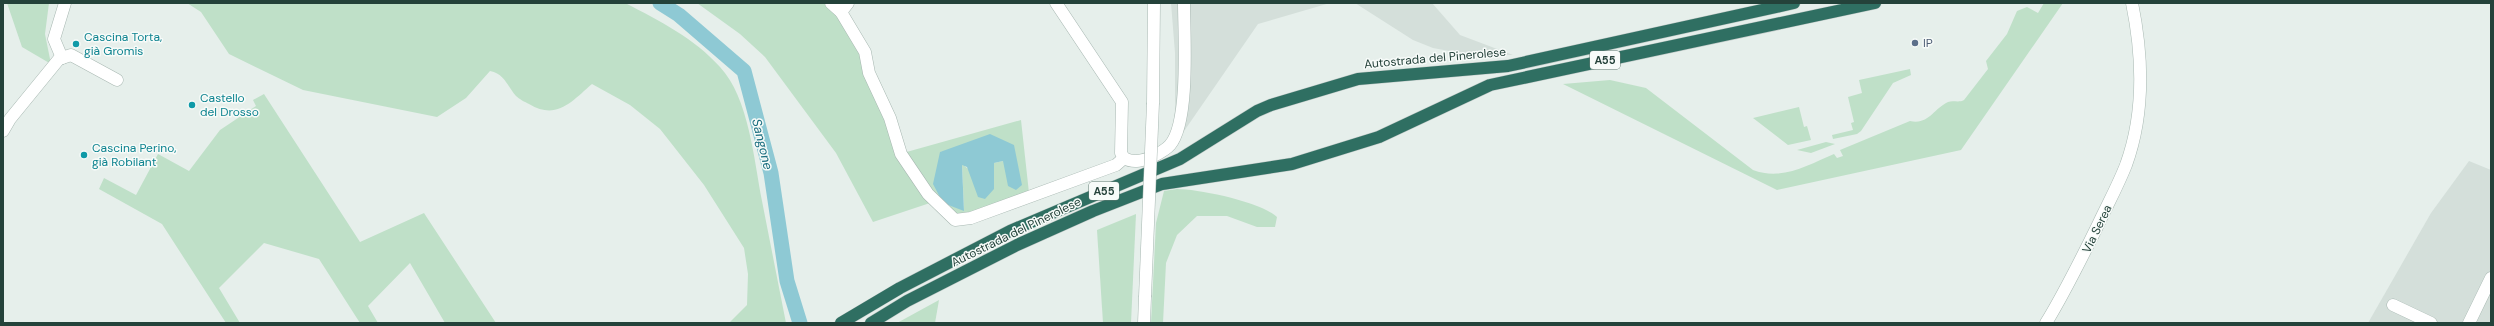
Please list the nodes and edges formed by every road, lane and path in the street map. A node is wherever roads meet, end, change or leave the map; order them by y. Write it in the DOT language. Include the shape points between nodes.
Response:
graph roads {
  1 [pos="65,3"];
  2 [pos="831,3"];
  3 [pos="1056,3"];
  4 [pos="1154,3"];
  5 [pos="1184,3"];
  6 [pos="1794,3"];
  7 [pos="1875,3"];
  8 [pos="2132,3"];
  9 [pos="845,8"];
  10 [pos="62,58"];
  11 [pos="117,80"];
  12 [pos="3,131"];
  13 [pos="1124,158"];
  14 [pos="2491,278"];
  15 [pos="2394,305"];
  16 [pos="841,323"];
  17 [pos="871,323"];
  18 [pos="1144,323"];
  19 [pos="2046,323"];
  20 [pos="2431,323"];
  21 [pos="2469,323"];
  1 -- 10 [label="street" via="54,39"];
  2 -- 9 [label="street"];
  3 -- 13 [label="street" via="1122,102 1120,148"];
  4 -- 18 [label="street, bridge" via="1154,103"];
  5 -- 13 [label="street" via="1182,109 1175,135 1170,144 1153,156 1137,162"];
  6 -- 16 [label="highway, Autostrada del Pinerolese / A55" via="1508,66 1358,79 1271,105 1164,167 1010,231 900,288"];
  7 -- 17 [label="highway, Autostrada del Pinerolese / A55" via="1490,85 1379,137 1292,164 1162,184 1017,245 907,301"];
  8 -- 19 [label="street, Via Serea" via="2142,67 2135,128 2126,164 2112,200 2069,286"];
  9 -- 13 [label="street" via="865,52 869,73 890,118 901,154 928,194 955,220 971,218 1116,165"];
  10 -- 11 [label="street" via="71,55"];
  10 -- 12 [label="street" via="39,83"];
  14 -- 21 [label="street"];
  15 -- 20 [label="street"];
}
